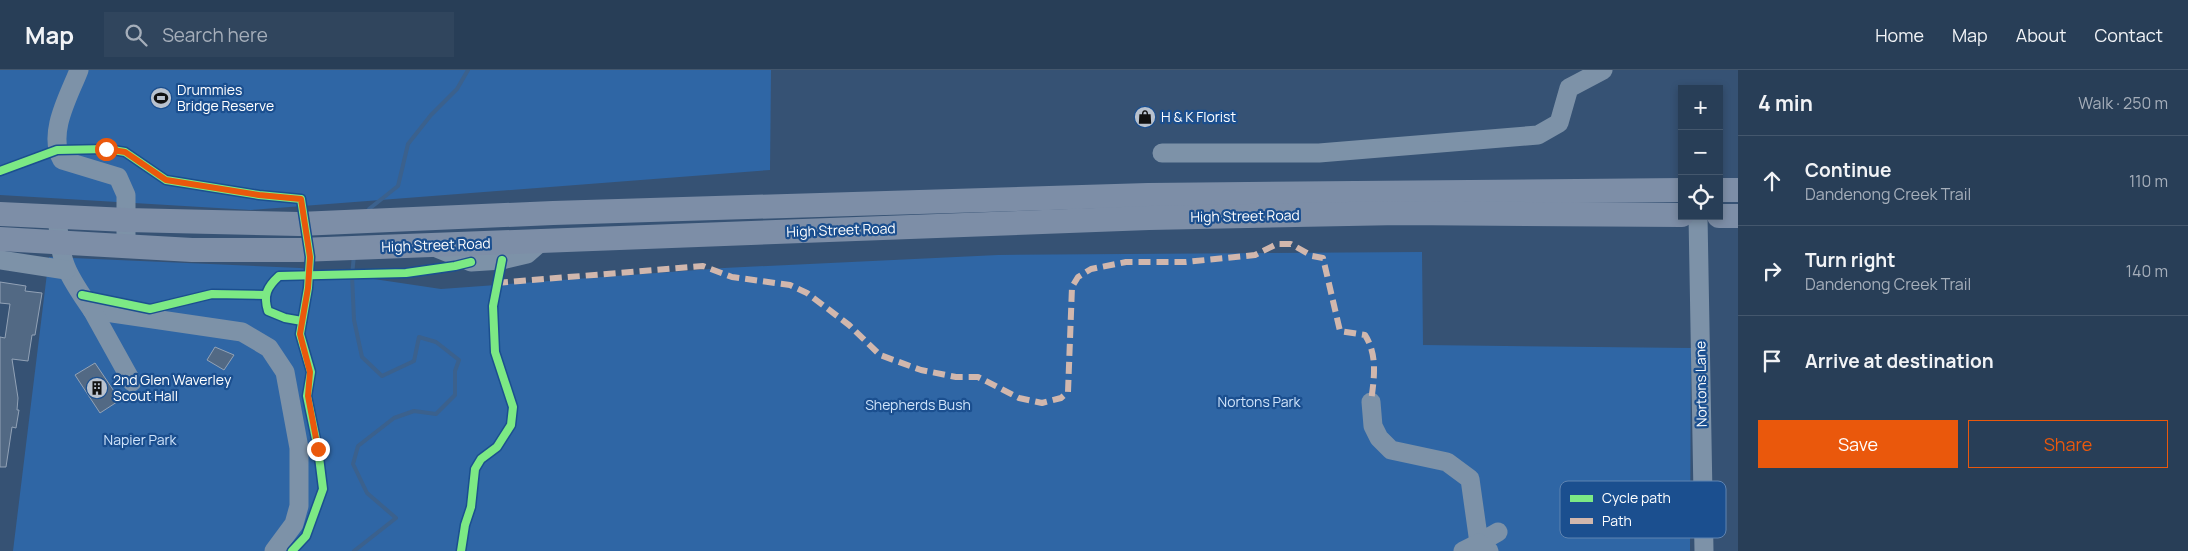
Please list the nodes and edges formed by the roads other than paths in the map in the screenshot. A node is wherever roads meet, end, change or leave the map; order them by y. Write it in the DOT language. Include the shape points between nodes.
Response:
graph roads {
  1 [pos="78,70"];
  2 [pos="1604,70"];
  3 [pos="1162,153"];
  4 [pos="1678,190"];
  5 [pos="1723,190"];
  6 [pos="1738,190"];
  7 [pos="1148,195"];
  8 [pos="0,214"];
  9 [pos="1678,216"];
  10 [pos="1723,216"];
  11 [pos="1738,216"];
  12 [pos="58,218"];
  13 [pos="1149,218"];
  14 [pos="126,220"];
  15 [pos="1698,220"];
  16 [pos="0,239"];
  17 [pos="58,244"];
  18 [pos="126,248"];
  19 [pos="0,260"];
  20 [pos="66,270"];
  21 [pos="92,310"];
  22 [pos="132,382"];
  23 [pos="1371,402"];
  24 [pos="1703,481"];
  25 [pos="1498,532"];
  26 [pos="1704,538"];
  27 [pos="1477,548"];
  28 [pos="274,551"];
  29 [pos="1704,551"];
  1 -- 14 [label="street" via="58,126 57,150 62,160 118,177 126,195"];
  2 -- 3 [label="street" via="1569,88 1559,124 1538,135 1319,153"];
  4 -- 7 [label="main road, High Street Road"];
  5 -- 6 [label="main road"];
  7 -- 13 [label="main road"];
  7 -- 14 [label="main road, High Street Road" via="298,224"];
  8 -- 12 [label="main road, High Street Road"];
  9 -- 13 [label="main road, High Street Road" via="1400,212"];
  10 -- 11 [label="main road"];
  12 -- 14 [label="main road, High Street Road"];
  12 -- 17 [label="street"];
  13 -- 18 [label="main road, High Street Road" via="300,250"];
  14 -- 18 [label="street"];
  15 -- 24 [label="street, Nortons Lane"];
  16 -- 17 [label="main road, High Street Road"];
  17 -- 18 [label="main road, High Street Road"];
  17 -- 20 [label="street"];
  19 -- 20 [label="street"];
  20 -- 21 [label="street"];
  21 -- 22 [label="street"];
  21 -- 28 [label="street" via="242,332 269,348 285,372 299,448 299,506 294,524"];
  23 -- 27 [label="street" via="1373,426 1391,450 1447,462 1470,479"];
  25 -- 27 [label="street"];
  26 -- 29 [label="street, Nortons Lane"];
}
